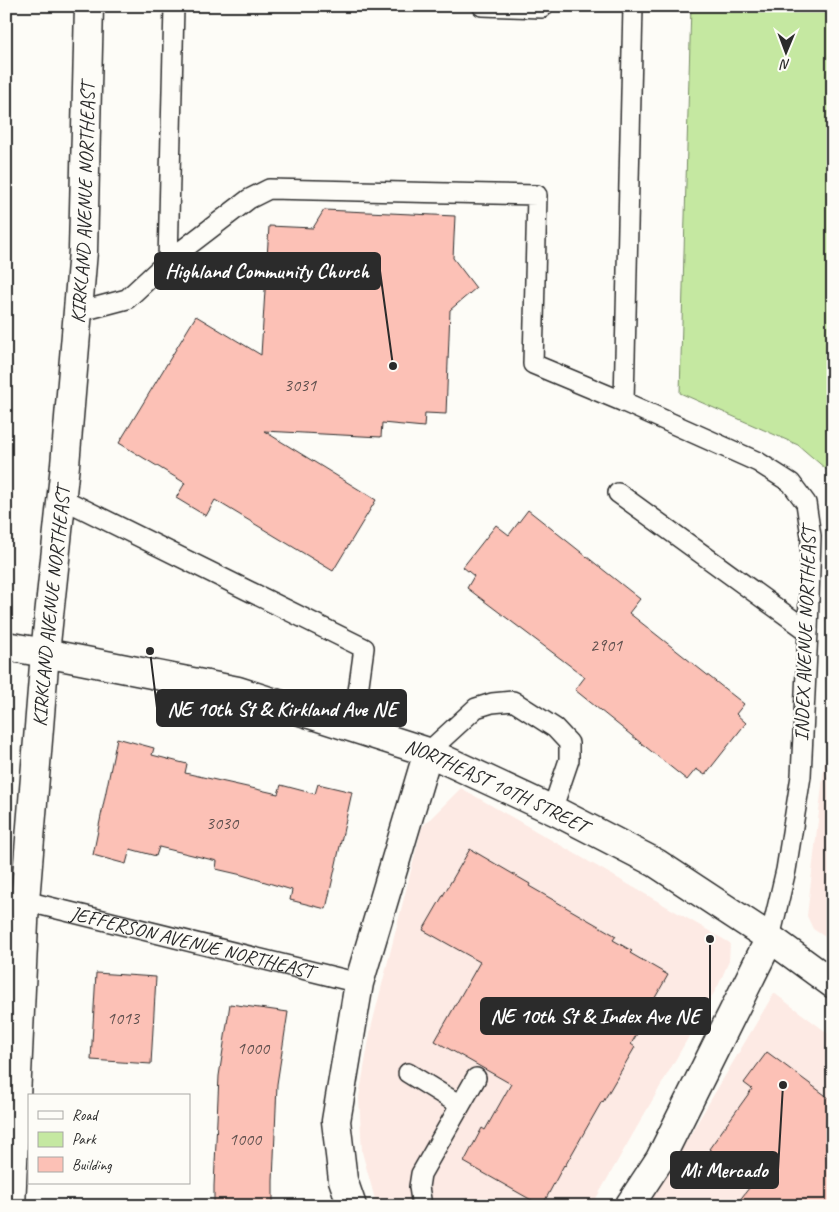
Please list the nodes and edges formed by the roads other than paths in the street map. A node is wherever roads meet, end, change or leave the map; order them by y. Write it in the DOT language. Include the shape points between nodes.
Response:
graph roads {
  1 [pos="89,6"];
  2 [pos="174,6"];
  3 [pos="482,6"];
  4 [pos="542,6"];
  5 [pos="633,6"];
  6 [pos="168,261"];
  7 [pos="78,312"];
  8 [pos="624,402"];
  9 [pos="618,492"];
  10 [pos="61,498"];
  11 [pos="808,631"];
  12 [pos="6,646"];
  13 [pos="46,653"];
  14 [pos="353,728"];
  15 [pos="428,752"];
  16 [pos="552,810"];
  17 [pos="25,901"];
  18 [pos="770,938"];
  19 [pos="359,982"];
  20 [pos="833,984"];
  21 [pos="408,1073"];
  22 [pos="476,1078"];
  23 [pos="460,1106"];
  24 [pos="12,1206"];
  25 [pos="352,1206"];
  26 [pos="422,1206"];
  27 [pos="629,1206"];
  1 -- 7 [label="street, KIRKLAND AVENUE NORTHEAST" via="83,251"];
  2 -- 6 [label="lane"];
  3 -- 4 [label="lane"];
  5 -- 8 [label="lane"];
  6 -- 7 [label="lane" via="127,299"];
  6 -- 8 [label="lane, INDEX AVENUE NORTHEAST" via="249,199 269,188 537,195 533,364"];
  7 -- 10 [label="street, KIRKLAND AVENUE NORTHEAST"];
  8 -- 11 [label="lane, INDEX AVENUE NORTHEAST" via="758,462 791,483 806,503 811,536"];
  9 -- 11 [label="lane"];
  10 -- 13 [label="street, KIRKLAND AVENUE NORTHEAST"];
  10 -- 14 [label="lane" via="364,648"];
  11 -- 18 [label="lane, INDEX AVENUE NORTHEAST" via="801,776 786,870"];
  12 -- 13 [label="street, NORTHEAST 10TH STREET"];
  13 -- 14 [label="street, NORTHEAST 10TH STREET" via="238,691"];
  13 -- 17 [label="street, KIRKLAND AVENUE NORTHEAST"];
  14 -- 15 [label="street, NORTHEAST 10TH STREET"];
  15 -- 16 [label="street, NORTHEAST 10TH STREET"];
  15 -- 16 [label="lane" via="476,708 492,702 513,701 556,728 569,743 569,760"];
  15 -- 19 [label="street"];
  16 -- 18 [label="street, NORTHEAST 10TH STREET" via="656,863"];
  17 -- 19 [label="lane, JEFFERSON AVENUE NORTHEAST"];
  17 -- 24 [label="street, KIRKLAND AVENUE NORTHEAST"];
  18 -- 20 [label="street, NORTHEAST 10TH STREET"];
  18 -- 27 [label="street, INDEX AVENUE NORTHEAST" via="660,1159"];
  19 -- 25 [label="street" via="336,1121 343,1180"];
  21 -- 23 [label="lane"];
  22 -- 23 [label="lane"];
  23 -- 26 [label="lane" via="421,1174"];
}
